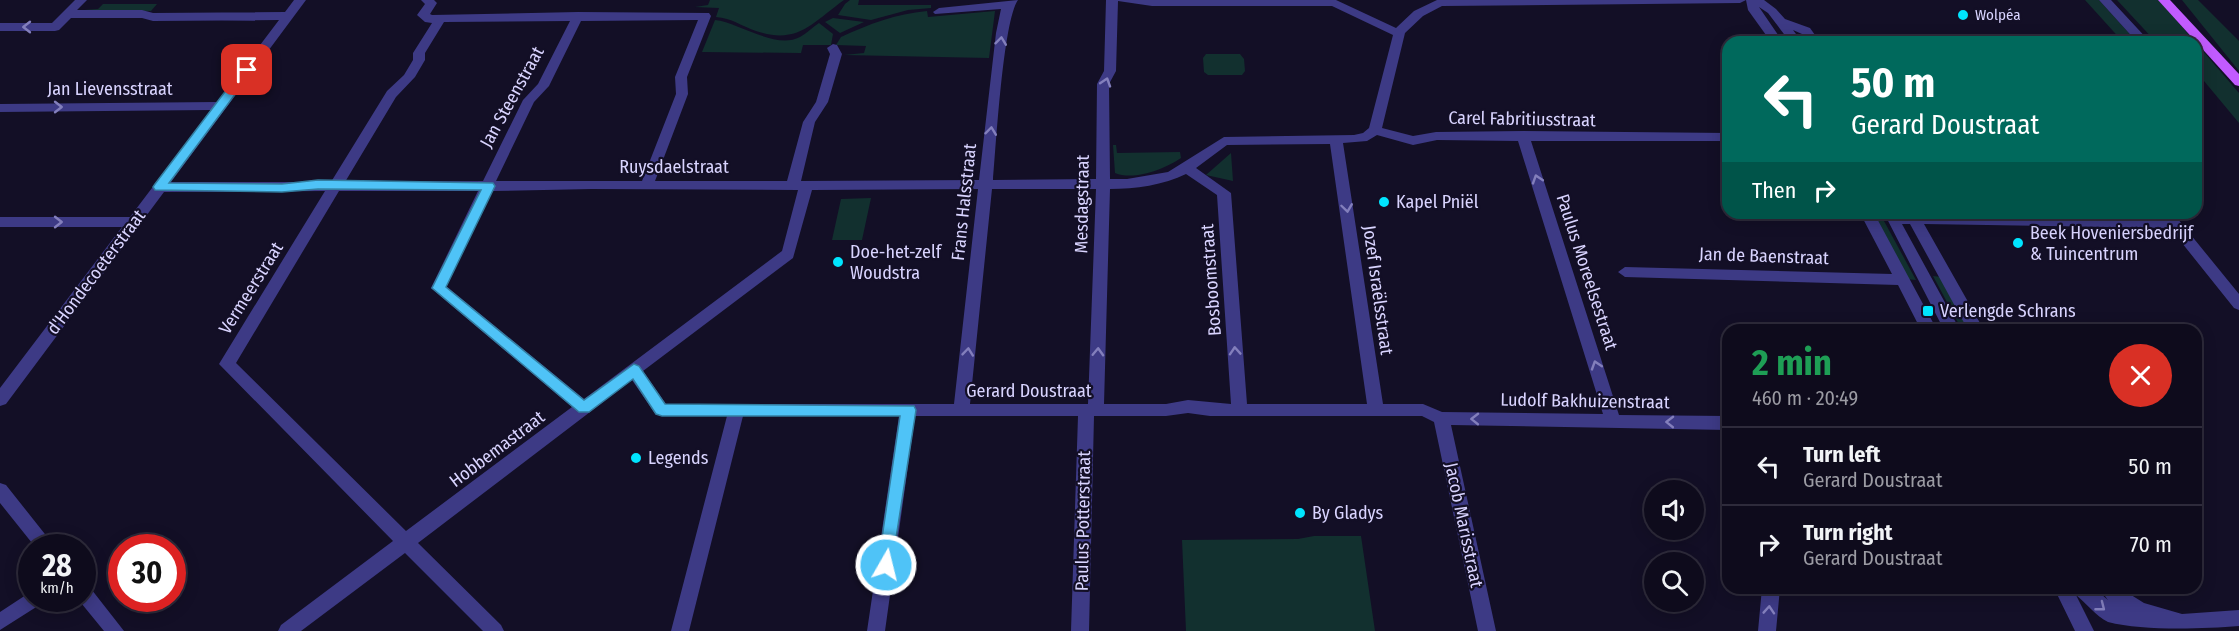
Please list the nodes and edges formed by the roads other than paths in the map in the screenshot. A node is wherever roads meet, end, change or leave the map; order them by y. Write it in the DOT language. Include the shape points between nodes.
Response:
graph roads {
  1 [pos="81,0"];
  2 [pos="300,0"];
  3 [pos="428,0"];
  4 [pos="1112,0"];
  5 [pos="1124,0"];
  6 [pos="1740,0"];
  7 [pos="1755,0"];
  8 [pos="2105,0"];
  9 [pos="2164,0"];
  10 [pos="2177,0"];
  11 [pos="1336,1"];
  12 [pos="1434,1"];
  13 [pos="1543,1"];
  14 [pos="1010,3"];
  15 [pos="1771,5"];
  16 [pos="939,12"];
  17 [pos="68,14"];
  18 [pos="287,16"];
  19 [pos="578,16"];
  20 [pos="440,19"];
  21 [pos="1781,22"];
  22 [pos="0,27"];
  23 [pos="1399,33"];
  24 [pos="1773,36"];
  25 [pos="1792,36"];
  26 [pos="1810,36"];
  27 [pos="2138,36"];
  28 [pos="2198,36"];
  29 [pos="2202,40"];
  30 [pos="833,48"];
  31 [pos="2214,53"];
  32 [pos="2239,82"];
  33 [pos="220,106"];
  34 [pos="0,108"];
  35 [pos="1375,130"];
  36 [pos="1523,135"];
  37 [pos="1722,137"];
  38 [pos="1336,139"];
  39 [pos="1187,168"];
  40 [pos="986,184"];
  41 [pos="1103,184"];
  42 [pos="647,185"];
  43 [pos="799,185"];
  44 [pos="337,186"];
  45 [pos="489,186"];
  46 [pos="159,187"];
  47 [pos="1870,219"];
  48 [pos="1893,219"];
  49 [pos="1915,219"];
  50 [pos="2170,219"];
  51 [pos="0,222"];
  52 [pos="133,222"];
  53 [pos="1625,272"];
  54 [pos="1902,280"];
  55 [pos="2239,304"];
  56 [pos="1926,324"];
  57 [pos="1949,324"];
  58 [pos="1973,324"];
  59 [pos="634,370"];
  60 [pos="0,400"];
  61 [pos="584,408"];
  62 [pos="737,410"];
  63 [pos="908,410"];
  64 [pos="961,410"];
  65 [pos="1091,410"];
  66 [pos="1239,410"];
  67 [pos="1376,410"];
  68 [pos="1441,418"];
  69 [pos="1614,420"];
  70 [pos="1722,423"];
  71 [pos="0,490"];
  72 [pos="36,534"];
  73 [pos="406,542"];
  74 [pos="1770,594"];
  75 [pos="2066,594"];
  76 [pos="2087,594"];
  77 [pos="2111,594"];
  78 [pos="96,608"];
  79 [pos="18,610"];
  80 [pos="2239,618"];
  81 [pos="2126,619"];
  82 [pos="0,622"];
  83 [pos="115,631"];
  84 [pos="287,631"];
  85 [pos="495,631"];
  86 [pos="680,631"];
  87 [pos="876,631"];
  88 [pos="1080,631"];
  89 [pos="1487,631"];
  90 [pos="1767,631"];
  91 [pos="2085,631"];
  1 -- 17 [label="street"];
  2 -- 18 [label="street, d'Hondecoeterstraat"];
  3 -- 20 [label="street" via="431,3 423,15"];
  41 -- 4 [label="street, Mesdagstraat, one-way" via="1103,84 1110,71"];
  5 -- 11 [label="street"];
  6 -- 13 [label="street"];
  7 -- 15 [label="street"];
  7 -- 24 [label="street" via="1754,10"];
  8 -- 27 [label="street"];
  9 -- 28 [label="main road"];
  10 -- 31 [label="main road"];
  11 -- 23 [label="street"];
  12 -- 13 [label="street"];
  12 -- 23 [label="street"];
  14 -- 16 [label="street"];
  40 -- 14 [label="street, Frans Halsstraat, one-way" via="1002,33"];
  15 -- 21 [label="street"];
  17 -- 18 [label="street"];
  17 -- 22 [label="street, one-way" via="55,27"];
  18 -- 33 [label="street, d'Hondecoeterstraat"];
  19 -- 20 [label="street"];
  19 -- 42 [label="street" via="705,16 681,77 682,94"];
  19 -- 45 [label="street, Jan Steenstraat" via="543,86 529,100"];
  20 -- 44 [label="street, Vermeerstraat" via="418,53 409,77 391,94"];
  21 -- 25 [label="street"];
  21 -- 26 [label="street"];
  23 -- 35 [label="street"];
  29 -- 31 [label="main road"];
  30 -- 43 [label="street, Hobbemastraat" via="836,54 822,102 809,122"];
  31 -- 32 [label="main road"];
  34 -- 33 [label="street, Jan Lievensstraat, one-way"];
  33 -- 46 [label="street, d'Hondecoeterstraat"];
  35 -- 36 [label="street, Carel Fabritiusstraat" via="1401,141 1436,136"];
  35 -- 38 [label="street" via="1361,138"];
  36 -- 37 [label="street, Carel Fabritiusstraat"];
  69 -- 36 [label="street, Paulus Moreelsestraat, one-way"];
  38 -- 39 [label="street" via="1231,136"];
  38 -- 67 [label="street, Jozef Israëlsstraat, one-way"];
  39 -- 41 [label="street, Ruysdaelstraat" via="1156,181"];
  66 -- 39 [label="street, Bosboomstraat, one-way" via="1224,193"];
  40 -- 41 [label="street, Ruysdaelstraat"];
  40 -- 43 [label="street, Ruysdaelstraat"];
  64 -- 40 [label="street, Frans Halsstraat, one-way"];
  65 -- 41 [label="street, Mesdagstraat, one-way"];
  42 -- 43 [label="street, Ruysdaelstraat"];
  42 -- 45 [label="street, Ruysdaelstraat"];
  43 -- 59 [label="street, Hobbemastraat" via="788,254"];
  44 -- 45 [label="street, Ruysdaelstraat"];
  44 -- 46 [label="street, Ruysdaelstraat"];
  44 -- 73 [label="street, Vermeerstraat" via="227,364"];
  45 -- 61 [label="street, Jan Steenstraat" via="438,288"];
  46 -- 52 [label="street, d'Hondecoeterstraat"];
  47 -- 54 [label="street"];
  48 -- 57 [label="street"];
  49 -- 58 [label="street"];
  50 -- 55 [label="street"];
  51 -- 52 [label="street, one-way"];
  52 -- 60 [label="street, d'Hondecoeterstraat"];
  53 -- 54 [label="street, Jan de Baenstraat"];
  54 -- 56 [label="street"];
  59 -- 61 [label="street, Hobbemastraat"];
  59 -- 62 [label="street, Gerard Doustraat" via="662,410"];
  61 -- 73 [label="street, Hobbemastraat"];
  62 -- 63 [label="street, Gerard Doustraat"];
  62 -- 86 [label="street"];
  63 -- 64 [label="street, Gerard Doustraat"];
  63 -- 87 [label="street"];
  64 -- 65 [label="street, Gerard Doustraat"];
  65 -- 66 [label="street, Gerard Doustraat" via="1198,406"];
  65 -- 88 [label="street, Paulus Potterstraat"];
  66 -- 67 [label="street, Gerard Doustraat"];
  67 -- 68 [label="street, Gerard Doustraat" via="1423,410"];
  69 -- 68 [label="street, Ludolf Bakhuizenstraat, one-way"];
  68 -- 89 [label="street, Jacob Marisstraat"];
  70 -- 69 [label="street, Ludolf Bakhuizenstraat, one-way"];
  71 -- 72 [label="street"];
  73 -- 84 [label="street, Hobbemastraat"];
  73 -- 85 [label="street"];
  90 -- 74 [label="street, one-way"];
  75 -- 91 [label="street"];
  76 -- 81 [label="street, one-way" via="2099,606"];
  77 -- 81 [label="street"];
  78 -- 83 [label="street"];
  79 -- 82 [label="street"];
  80 -- 81 [label="street" via="2154,627"];
}
